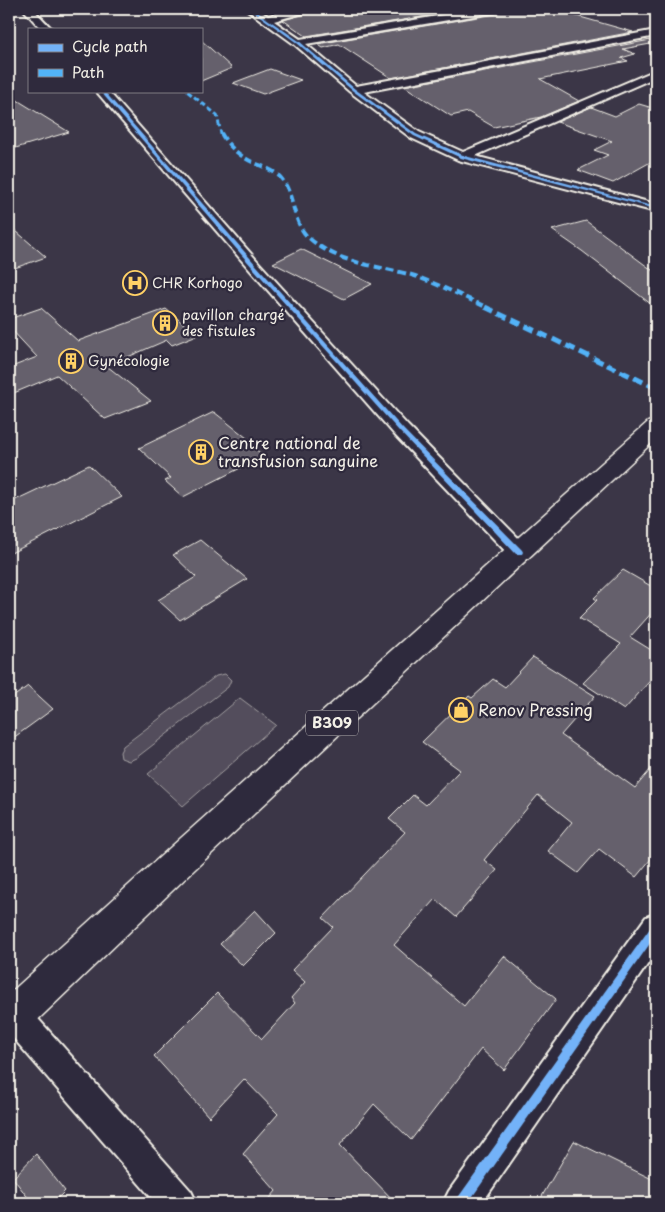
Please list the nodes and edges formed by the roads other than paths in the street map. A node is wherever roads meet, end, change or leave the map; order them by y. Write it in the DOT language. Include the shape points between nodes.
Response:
graph roads {
  1 [pos="28,9"];
  2 [pos="251,9"];
  3 [pos="306,9"];
  4 [pos="496,9"];
  5 [pos="266,20"];
  6 [pos="46,28"];
  7 [pos="656,33"];
  8 [pos="298,42"];
  9 [pos="656,73"];
  10 [pos="354,90"];
  11 [pos="103,92"];
  12 [pos="463,157"];
  13 [pos="653,204"];
  14 [pos="656,427"];
  15 [pos="519,552"];
  16 [pos="656,927"];
  17 [pos="11,1017"];
  18 [pos="178,1203"];
  19 [pos="461,1203"];
  1 -- 6 [label="street"];
  2 -- 5 [label="street"];
  3 -- 5 [label="street"];
  4 -- 8 [label="street"];
  5 -- 8 [label="street"];
  7 -- 10 [label="street"];
  8 -- 10 [label="street"];
  9 -- 12 [label="street"];
  10 -- 12 [label="street" via="415,135"];
  11 -- 15 [label="street" via="401,430"];
  12 -- 13 [label="street"];
  14 -- 15 [label="main road, B309"];
  15 -- 17 [label="main road, B309"];
  16 -- 19 [label="street"];
  17 -- 18 [label="street"];
}
